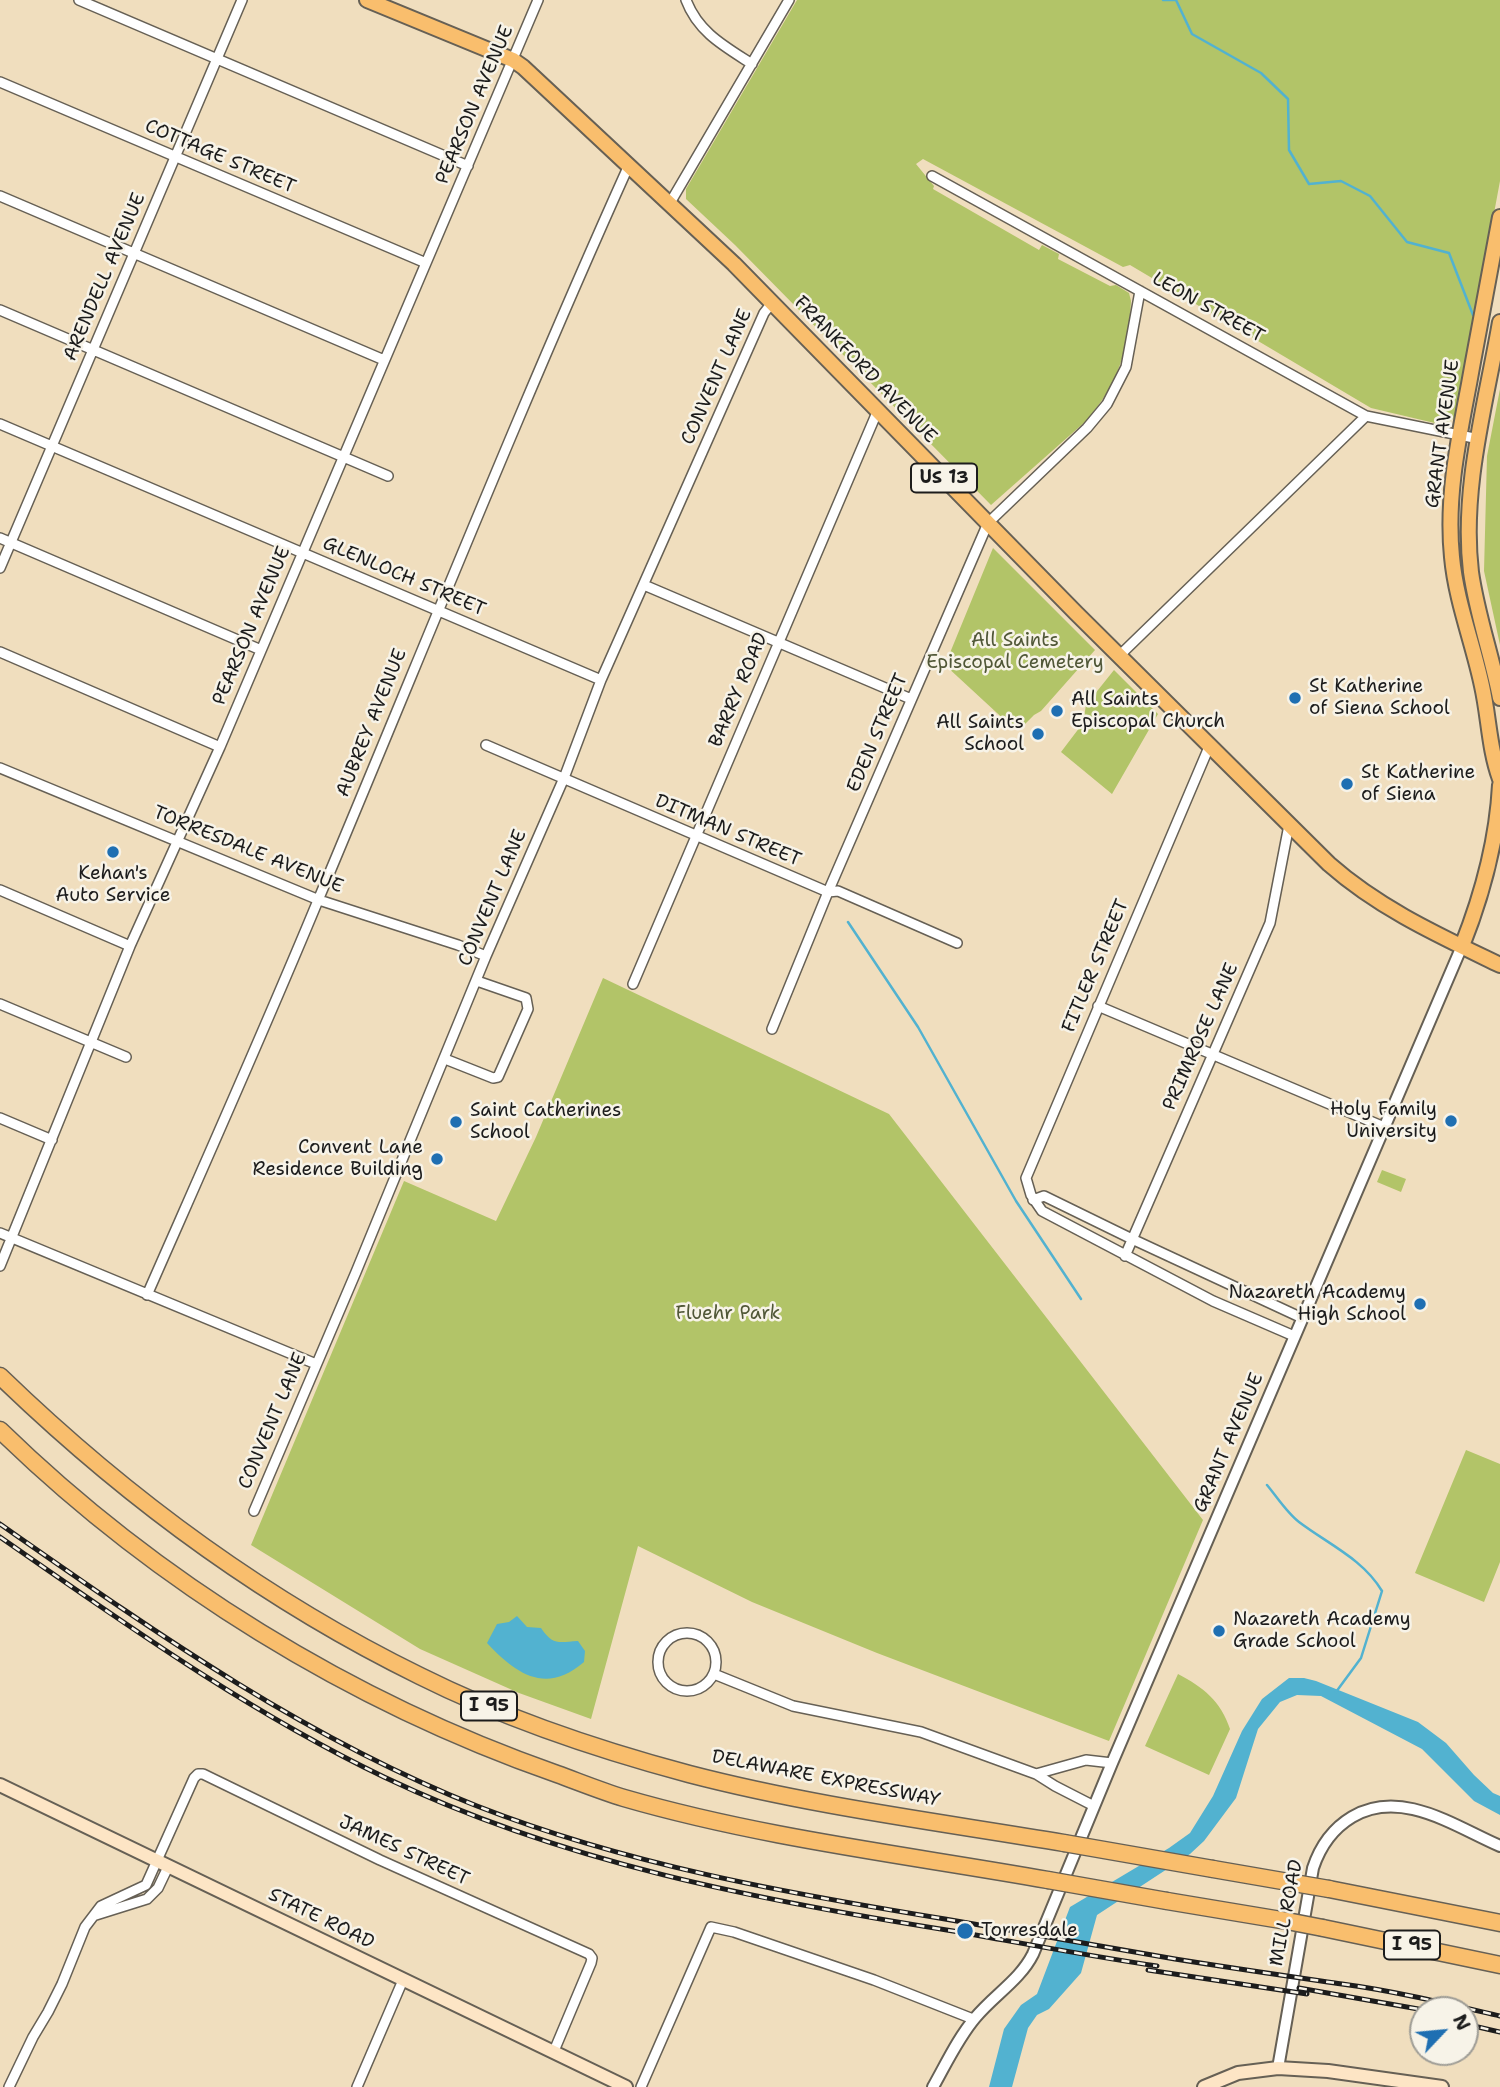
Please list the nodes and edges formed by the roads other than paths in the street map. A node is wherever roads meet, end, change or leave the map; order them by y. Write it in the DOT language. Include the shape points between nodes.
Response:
graph roads {
  1 [pos="79,0"];
  2 [pos="242,0"];
  3 [pos="367,0"];
  4 [pos="538,0"];
  5 [pos="685,0"];
  6 [pos="789,0"];
  7 [pos="217,58"];
  8 [pos="513,60"];
  9 [pos="752,64"];
  10 [pos="0,82"];
  11 [pos="175,157"];
  12 [pos="629,165"];
  13 [pos="468,166"];
  14 [pos="932,176"];
  15 [pos="0,196"];
  16 [pos="670,203"];
  17 [pos="1500,217"];
  18 [pos="134,253"];
  19 [pos="426,263"];
  20 [pos="1140,291"];
  21 [pos="772,303"];
  22 [pos="0,310"];
  23 [pos="1500,321"];
  24 [pos="93,350"];
  25 [pos="384,360"];
  26 [pos="878,410"];
  27 [pos="1366,416"];
  28 [pos="0,424"];
  29 [pos="1459,436"];
  30 [pos="1479,439"];
  31 [pos="52,447"];
  32 [pos="342,457"];
  33 [pos="388,476"];
  34 [pos="988,523"];
  35 [pos="0,538"];
  36 [pos="11,543"];
  37 [pos="302,553"];
  38 [pos="0,568"];
  39 [pos="644,585"];
  40 [pos="437,611"];
  41 [pos="779,642"];
  42 [pos="261,650"];
  43 [pos="0,652"];
  44 [pos="1119,656"];
  45 [pos="601,680"];
  46 [pos="1500,698"];
  47 [pos="911,699"];
  48 [pos="486,745"];
  49 [pos="220,747"];
  50 [pos="1209,747"];
  51 [pos="0,768"];
  52 [pos="564,778"];
  53 [pos="1500,779"];
  54 [pos="1500,785"];
  55 [pos="1289,825"];
  56 [pos="696,837"];
  57 [pos="178,842"];
  58 [pos="0,890"];
  59 [pos="828,892"];
  60 [pos="319,900"];
  61 [pos="957,943"];
  62 [pos="130,946"];
  63 [pos="1462,946"];
  64 [pos="486,956"];
  65 [pos="1500,965"];
  66 [pos="477,981"];
  67 [pos="634,984"];
  68 [pos="0,1004"];
  69 [pos="1098,1006"];
  70 [pos="772,1029"];
  71 [pos="93,1043"];
  72 [pos="1211,1055"];
  73 [pos="126,1057"];
  74 [pos="445,1059"];
  75 [pos="0,1118"];
  76 [pos="1384,1127"];
  77 [pos="52,1140"];
  78 [pos="1033,1200"];
  79 [pos="0,1233"];
  80 [pos="10,1237"];
  81 [pos="1132,1239"];
  82 [pos="1125,1256"];
  83 [pos="0,1266"];
  84 [pos="147,1295"];
  85 [pos="1302,1318"];
  86 [pos="1294,1336"];
  87 [pos="316,1364"];
  88 [pos="0,1376"];
  89 [pos="0,1430"];
  90 [pos="254,1511"];
  91 [pos="714,1674"];
  92 [pos="1112,1763"];
  93 [pos="1036,1774"];
  94 [pos="0,1785"];
  95 [pos="1094,1806"];
  96 [pos="1500,1846"];
  97 [pos="162,1864"];
  98 [pos="1500,1923"];
  99 [pos="1500,1965"];
  100 [pos="403,1980"];
  101 [pos="973,2020"];
  102 [pos="554,2051"];
  103 [pos="1278,2068"];
  104 [pos="9,2087"];
  105 [pos="357,2087"];
  106 [pos="626,2087"];
  107 [pos="641,2087"];
  108 [pos="933,2087"];
  109 [pos="1204,2087"];
  110 [pos="1442,2087"];
  1 -- 7 [label="street"];
  2 -- 7 [label="street, ARENDELL AVENUE"];
  3 -- 8 [label="main road, FRANKFORD AVENUE / US 13"];
  4 -- 8 [label="street, PEARSON AVENUE"];
  5 -- 9 [label="street" via="710,36"];
  6 -- 9 [label="street"];
  7 -- 11 [label="street, ARENDELL AVENUE"];
  7 -- 13 [label="street"];
  8 -- 12 [label="main road, FRANKFORD AVENUE / US 13"];
  8 -- 13 [label="street, PEARSON AVENUE"];
  9 -- 16 [label="street"];
  10 -- 11 [label="street, COTTAGE STREET"];
  11 -- 18 [label="street, ARENDELL AVENUE"];
  11 -- 19 [label="street, COTTAGE STREET"];
  12 -- 16 [label="main road, FRANKFORD AVENUE / US 13"];
  12 -- 40 [label="street, AUBREY AVENUE"];
  13 -- 19 [label="street, PEARSON AVENUE"];
  14 -- 20 [label="street, LEON STREET"];
  15 -- 18 [label="street"];
  16 -- 21 [label="main road, FRANKFORD AVENUE / US 13"];
  17 -- 29 [label="main road, GRANT AVENUE"];
  18 -- 24 [label="street, ARENDELL AVENUE"];
  18 -- 25 [label="street"];
  19 -- 25 [label="street, PEARSON AVENUE"];
  20 -- 27 [label="street, LEON STREET"];
  20 -- 34 [label="street, EDEN STREET" via="1126,367 1107,404"];
  21 -- 26 [label="main road, FRANKFORD AVENUE / US 13"];
  21 -- 39 [label="street, CONVENT LANE"];
  22 -- 24 [label="street"];
  23 -- 30 [label="main road, GRANT AVENUE"];
  24 -- 31 [label="street, ARENDELL AVENUE"];
  24 -- 32 [label="street"];
  25 -- 32 [label="street, PEARSON AVENUE"];
  26 -- 34 [label="main road, FRANKFORD AVENUE / US 13"];
  26 -- 41 [label="street, BARRY ROAD"];
  27 -- 29 [label="street, LEON STREET"];
  27 -- 44 [label="street"];
  28 -- 31 [label="street, GLENLOCH STREET"];
  29 -- 30 [label="street, LEON STREET"];
  29 -- 53 [label="main road, GRANT AVENUE" via="1449,511 1452,559"];
  30 -- 46 [label="main road, GRANT AVENUE" via="1470,524 1472,574"];
  31 -- 36 [label="street, ARENDELL AVENUE"];
  31 -- 37 [label="street, GLENLOCH STREET"];
  32 -- 33 [label="street"];
  32 -- 37 [label="street, PEARSON AVENUE"];
  34 -- 44 [label="main road, FRANKFORD AVENUE / US 13"];
  34 -- 47 [label="street, EDEN STREET"];
  35 -- 36 [label="street"];
  36 -- 38 [label="street, ARENDELL AVENUE"];
  36 -- 42 [label="street"];
  37 -- 40 [label="street, GLENLOCH STREET"];
  37 -- 42 [label="street, PEARSON AVENUE"];
  39 -- 41 [label="street"];
  39 -- 45 [label="street, CONVENT LANE"];
  40 -- 45 [label="street, GLENLOCH STREET"];
  40 -- 60 [label="street, AUBREY AVENUE"];
  41 -- 47 [label="street"];
  41 -- 56 [label="street, BARRY ROAD"];
  42 -- 49 [label="street, PEARSON AVENUE"];
  43 -- 49 [label="street"];
  44 -- 50 [label="main road, FRANKFORD AVENUE / US 13"];
  45 -- 52 [label="street, CONVENT LANE"];
  47 -- 59 [label="street, EDEN STREET"];
  48 -- 52 [label="street, DITMAN STREET"];
  49 -- 57 [label="street, PEARSON AVENUE"];
  50 -- 55 [label="main road, FRANKFORD AVENUE / US 13"];
  50 -- 69 [label="street, FITLER STREET"];
  51 -- 57 [label="street, TORRESDALE AVENUE"];
  52 -- 56 [label="street, DITMAN STREET"];
  52 -- 64 [label="street, CONVENT LANE"];
  54 -- 63 [label="main road, GRANT AVENUE" via="1490,862"];
  55 -- 63 [label="main road, FRANKFORD AVENUE / US 13" via="1367,895"];
  55 -- 72 [label="street, PRIMROSE LANE" via="1270,923"];
  56 -- 59 [label="street, DITMAN STREET"];
  56 -- 67 [label="street, BARRY ROAD"];
  57 -- 60 [label="street, TORRESDALE AVENUE"];
  57 -- 62 [label="street, PEARSON AVENUE"];
  58 -- 62 [label="street"];
  59 -- 61 [label="street, DITMAN STREET" via="838,891"];
  59 -- 70 [label="street, EDEN STREET"];
  60 -- 64 [label="street, TORRESDALE AVENUE"];
  60 -- 84 [label="street, AUBREY AVENUE"];
  62 -- 71 [label="street, PEARSON AVENUE"];
  63 -- 65 [label="main road, FRANKFORD AVENUE / US 13"];
  63 -- 76 [label="street, GRANT AVENUE"];
  64 -- 66 [label="street, CONVENT LANE"];
  66 -- 74 [label="street, CONVENT LANE"];
  66 -- 74 [label="street" via="526,998 528,1009 498,1077"];
  68 -- 71 [label="street"];
  69 -- 72 [label="street"];
  69 -- 78 [label="street, FITLER STREET" via="1028,1170"];
  71 -- 73 [label="street"];
  71 -- 77 [label="street, PEARSON AVENUE"];
  72 -- 76 [label="street"];
  72 -- 81 [label="street, PRIMROSE LANE"];
  74 -- 87 [label="street, CONVENT LANE"];
  75 -- 77 [label="street"];
  76 -- 85 [label="street, GRANT AVENUE"];
  77 -- 80 [label="street, PEARSON AVENUE"];
  78 -- 81 [label="street" via="1044,1196"];
  78 -- 82 [label="street" via="1042,1211"];
  79 -- 80 [label="street"];
  80 -- 83 [label="street, PEARSON AVENUE"];
  80 -- 84 [label="street"];
  81 -- 82 [label="street, PRIMROSE LANE"];
  81 -- 85 [label="street"];
  82 -- 86 [label="street"];
  84 -- 87 [label="street"];
  85 -- 86 [label="street, GRANT AVENUE"];
  86 -- 92 [label="street, GRANT AVENUE"];
  87 -- 90 [label="street, CONVENT LANE"];
  88 -- 98 [label="highway, DELAWARE EXPRESSWAY / I 95, bridge" via="57,1432 163,1517 293,1607 421,1677 587,1744 776,1795 1329,1889"];
  89 -- 99 [label="highway, I 95, bridge" via="117,1532 220,1608 405,1712 470,1742 623,1797 754,1829 1323,1928"];
  91 -- 91 [label="street" via="716,1656 701,1637 678,1635 660,1651 661,1674 679,1690 697,1690"];
  91 -- 93 [label="street" via="793,1706 921,1732"];
  92 -- 93 [label="street" via="1086,1760"];
  92 -- 95 [label="street, GRANT AVENUE"];
  93 -- 95 [label="street"];
  94 -- 97 [label="main road, STATE ROAD"];
  95 -- 101 [label="street, GRANT AVENUE" via="1030,1961"];
  96 -- 103 [label="street, MILL ROAD" via="1422,1812 1393,1805 1359,1813 1335,1829 1313,1868"];
  97 -- 100 [label="main road, STATE ROAD"];
  97 -- 102 [label="street, JAMES STREET" via="194,1778 203,1774 380,1860 585,1951 591,1963"];
  97 -- 104 [label="street" via="158,1888 147,1899 90,1918"];
  100 -- 102 [label="main road, STATE ROAD"];
  100 -- 105 [label="street"];
  101 -- 107 [label="street" via="874,1980 711,1927"];
  101 -- 108 [label="street, GRANT AVENUE"];
  102 -- 106 [label="main road, STATE ROAD"];
  103 -- 109 [label="main road" via="1238,2073"];
  103 -- 110 [label="main road"];
}
